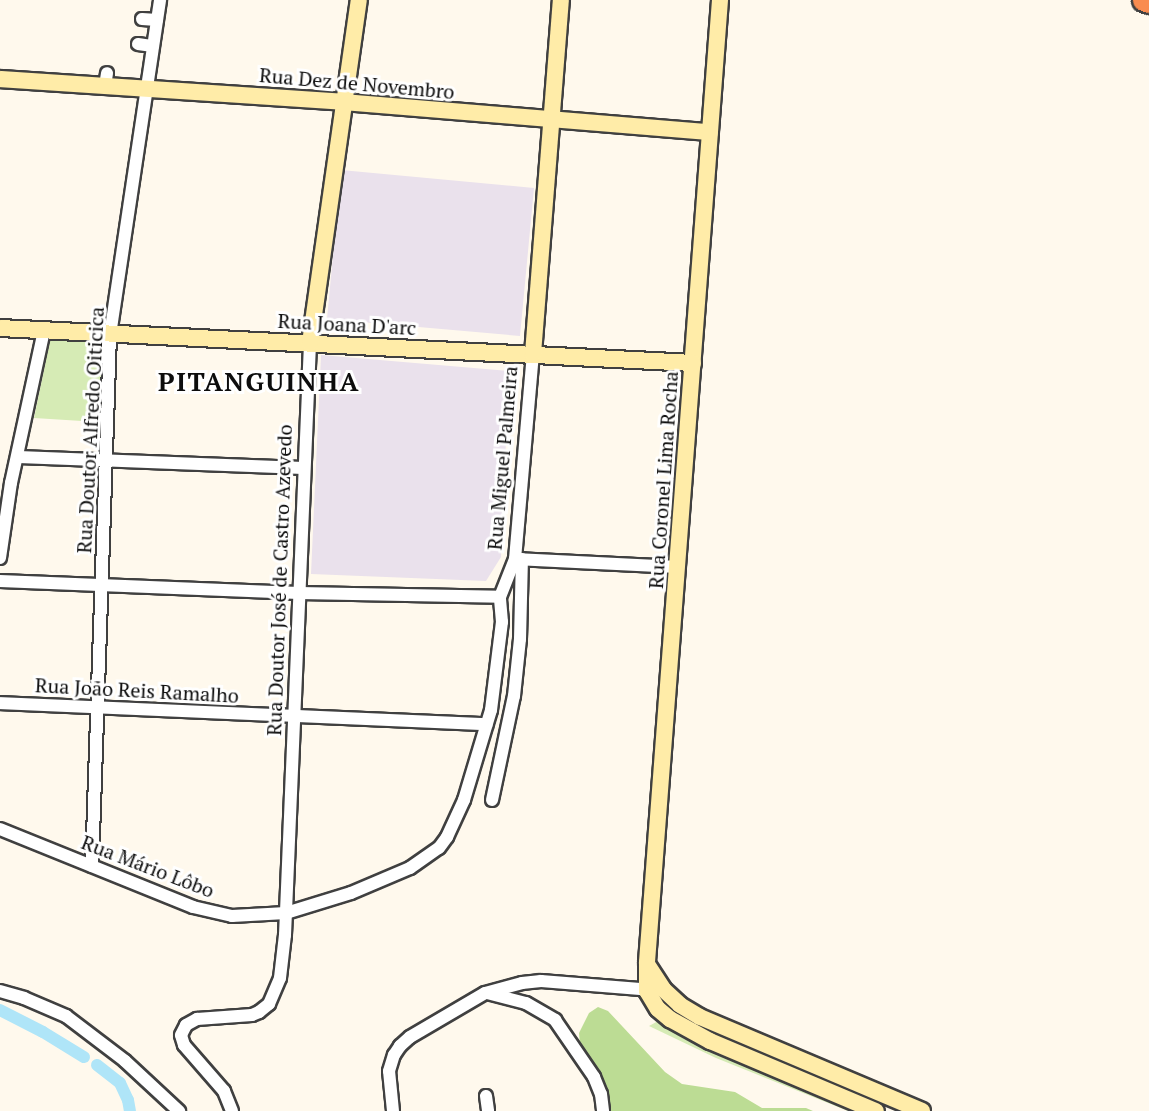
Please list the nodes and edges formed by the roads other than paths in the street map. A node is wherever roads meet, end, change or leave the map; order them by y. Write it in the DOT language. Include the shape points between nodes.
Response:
graph roads {
  1 [pos="160,0"];
  2 [pos="359,0"];
  3 [pos="561,0"];
  4 [pos="720,0"];
  5 [pos="1144,0"];
  6 [pos="1149,2"];
  7 [pos="142,19"];
  8 [pos="157,20"];
  9 [pos="138,44"];
  10 [pos="153,46"];
  11 [pos="0,79"];
  12 [pos="147,89"];
  13 [pos="342,102"];
  14 [pos="552,121"];
  15 [pos="710,132"];
  16 [pos="0,328"];
  17 [pos="44,330"];
  18 [pos="110,335"];
  19 [pos="310,344"];
  20 [pos="533,354"];
  21 [pos="693,363"];
  22 [pos="18,457"];
  23 [pos="106,460"];
  24 [pos="304,468"];
  25 [pos="5,481"];
  26 [pos="0,558"];
  27 [pos="519,559"];
  28 [pos="677,567"];
  29 [pos="0,581"];
  30 [pos="101,584"];
  31 [pos="299,593"];
  32 [pos="500,597"];
  33 [pos="0,704"];
  34 [pos="97,707"];
  35 [pos="294,718"];
  36 [pos="488,724"];
  37 [pos="492,800"];
  38 [pos="0,829"];
  39 [pos="92,866"];
  40 [pos="286,913"];
  41 [pos="655,990"];
  42 [pos="0,991"];
  43 [pos="486,993"];
  44 [pos="486,1096"];
  45 [pos="179,1111"];
  46 [pos="232,1111"];
  47 [pos="393,1111"];
  48 [pos="488,1111"];
  49 [pos="603,1111"];
  50 [pos="876,1111"];
  51 [pos="922,1111"];
  1 -- 8 [label="street, Rua Doutor Alfredo Oiticica"];
  2 -- 13 [label="street, Rua Doutor José de Castro Azevedo"];
  3 -- 14 [label="street, Rua Miguel Palmeira"];
  4 -- 15 [label="street, Rua Coronel Lima Rocha"];
  5 -- 6 [label="highway"];
  7 -- 8 [label="street"];
  8 -- 10 [label="street, Rua Doutor Alfredo Oiticica"];
  9 -- 10 [label="street"];
  10 -- 12 [label="street, Rua Doutor Alfredo Oiticica"];
  11 -- 12 [label="street, Rua Dez de Novembro" via="106,80"];
  12 -- 13 [label="street, Rua Dez de Novembro"];
  12 -- 18 [label="street, Rua Doutor Alfredo Oiticica"];
  13 -- 14 [label="street, Rua Dez de Novembro"];
  13 -- 19 [label="street, Rua Doutor José de Castro Azevedo"];
  14 -- 15 [label="street, Rua Dez de Novembro"];
  14 -- 20 [label="street, Rua Miguel Palmeira"];
  15 -- 21 [label="street, Rua Coronel Lima Rocha"];
  16 -- 17 [label="street, Rua Joana D'arc"];
  17 -- 18 [label="street, Rua Joana D'arc"];
  17 -- 22 [label="street"];
  18 -- 19 [label="street, Rua Joana D'arc"];
  18 -- 23 [label="street, Rua Doutor Alfredo Oiticica"];
  19 -- 20 [label="street, Rua Joana D'arc"];
  19 -- 24 [label="street, Rua Doutor José de Castro Azevedo"];
  20 -- 21 [label="street, Rua Joana D'arc"];
  20 -- 27 [label="street, Rua Miguel Palmeira"];
  21 -- 28 [label="street, Rua Coronel Lima Rocha"];
  22 -- 23 [label="street"];
  22 -- 25 [label="street"];
  23 -- 24 [label="street"];
  23 -- 30 [label="street, Rua Doutor Alfredo Oiticica"];
  24 -- 31 [label="street, Rua Doutor José de Castro Azevedo"];
  25 -- 26 [label="street"];
  27 -- 28 [label="street"];
  27 -- 32 [label="street, Rua Miguel Palmeira"];
  27 -- 37 [label="street, Rua Miguel Palmeira" via="520,639 514,696"];
  28 -- 41 [label="street, Rua Coronel Lima Rocha" via="647,963"];
  29 -- 30 [label="street"];
  30 -- 31 [label="street"];
  30 -- 34 [label="street, Rua Doutor Alfredo Oiticica"];
  31 -- 32 [label="street"];
  31 -- 35 [label="street, Rua Doutor José de Castro Azevedo"];
  32 -- 36 [label="street, Rua Miguel Palmeira" via="502,622"];
  33 -- 34 [label="street, Rua João Reis Ramalho"];
  34 -- 35 [label="street, Rua João Reis Ramalho"];
  34 -- 39 [label="street, Rua Doutor Alfredo Oiticica"];
  35 -- 36 [label="street, Rua João Reis Ramalho"];
  35 -- 40 [label="street, Rua Doutor José de Castro Azevedo"];
  36 -- 40 [label="street, Rua Miguel Palmeira" via="464,800 439,848 411,867 361,889"];
  38 -- 39 [label="street, Rua Mário Lôbo"];
  39 -- 40 [label="street, Rua Mário Lôbo" via="212,914"];
  40 -- 46 [label="street, Rua Doutor José de Castro Azevedo" via="280,978 270,1004 252,1015 197,1019 186,1025 181,1035 184,1045 224,1091"];
  41 -- 43 [label="street" via="541,981"];
  41 -- 50 [label="street" via="658,1009 670,1019"];
  41 -- 51 [label="street" via="700,1017"];
  42 -- 45 [label="street" via="66,1016 125,1061"];
  43 -- 47 [label="street" via="400,1046 389,1071"];
  43 -- 49 [label="street" via="525,1003 555,1020 594,1077 602,1094"];
  44 -- 48 [label="street"];
}
